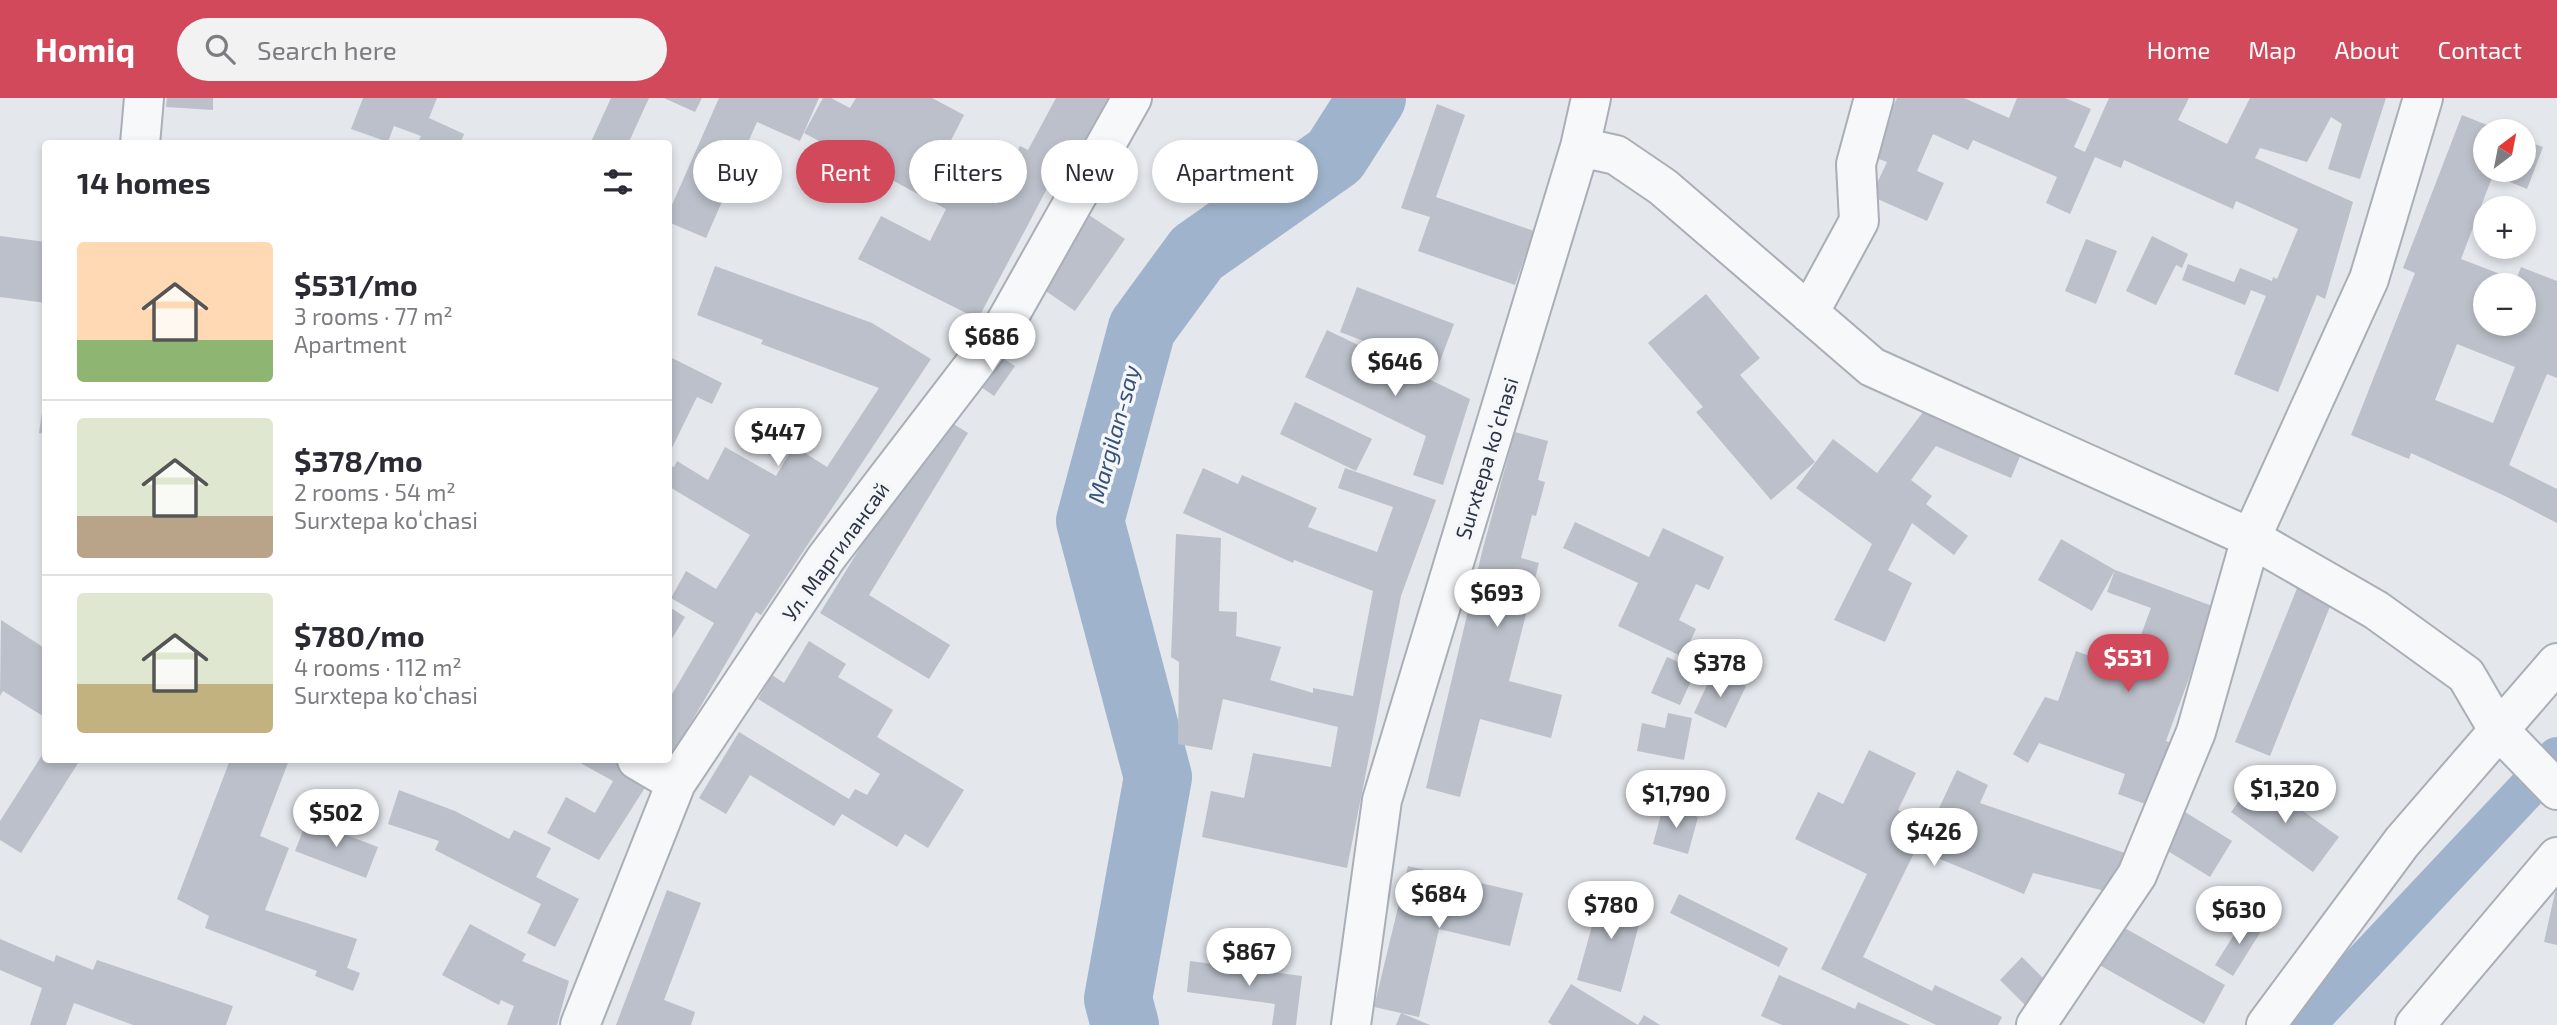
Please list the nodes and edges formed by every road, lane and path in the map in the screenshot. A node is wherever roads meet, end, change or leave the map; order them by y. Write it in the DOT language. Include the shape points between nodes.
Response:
graph roads {
  1 [pos="144,98"];
  2 [pos="1132,98"];
  3 [pos="1591,98"];
  4 [pos="1874,98"];
  5 [pos="2423,98"];
  6 [pos="140,140"];
  7 [pos="1580,147"];
  8 [pos="1809,313"];
  9 [pos="2251,538"];
  10 [pos="2557,663"];
  11 [pos="2497,728"];
  12 [pos="642,763"];
  13 [pos="676,783"];
  14 [pos="2557,790"];
  15 [pos="2557,857"];
  16 [pos="580,1025"];
  17 [pos="1351,1025"];
  18 [pos="2036,1025"];
  19 [pos="2266,1025"];
  20 [pos="2415,1025"];
  1 -- 6 [label="street"];
  2 -- 13 [label="street, Ул. Маргилансай" via="1003,327 826,558"];
  3 -- 7 [label="street, Surxtepa koʻchasi"];
  4 -- 8 [label="street" via="1856,164 1859,221"];
  5 -- 9 [label="street" via="2369,279"];
  7 -- 8 [label="street" via="1616,155 1663,187"];
  7 -- 17 [label="street, Surxtepa koʻchasi" via="1382,800"];
  8 -- 9 [label="street" via="1872,367"];
  9 -- 11 [label="street" via="2376,610 2466,675"];
  9 -- 18 [label="street" via="2196,732 2137,876"];
  10 -- 11 [label="street"];
  11 -- 14 [label="street"];
  11 -- 19 [label="street" via="2402,842"];
  12 -- 13 [label="street"];
  13 -- 16 [label="street, Ул. Маргилансай"];
  15 -- 20 [label="street"];
}
